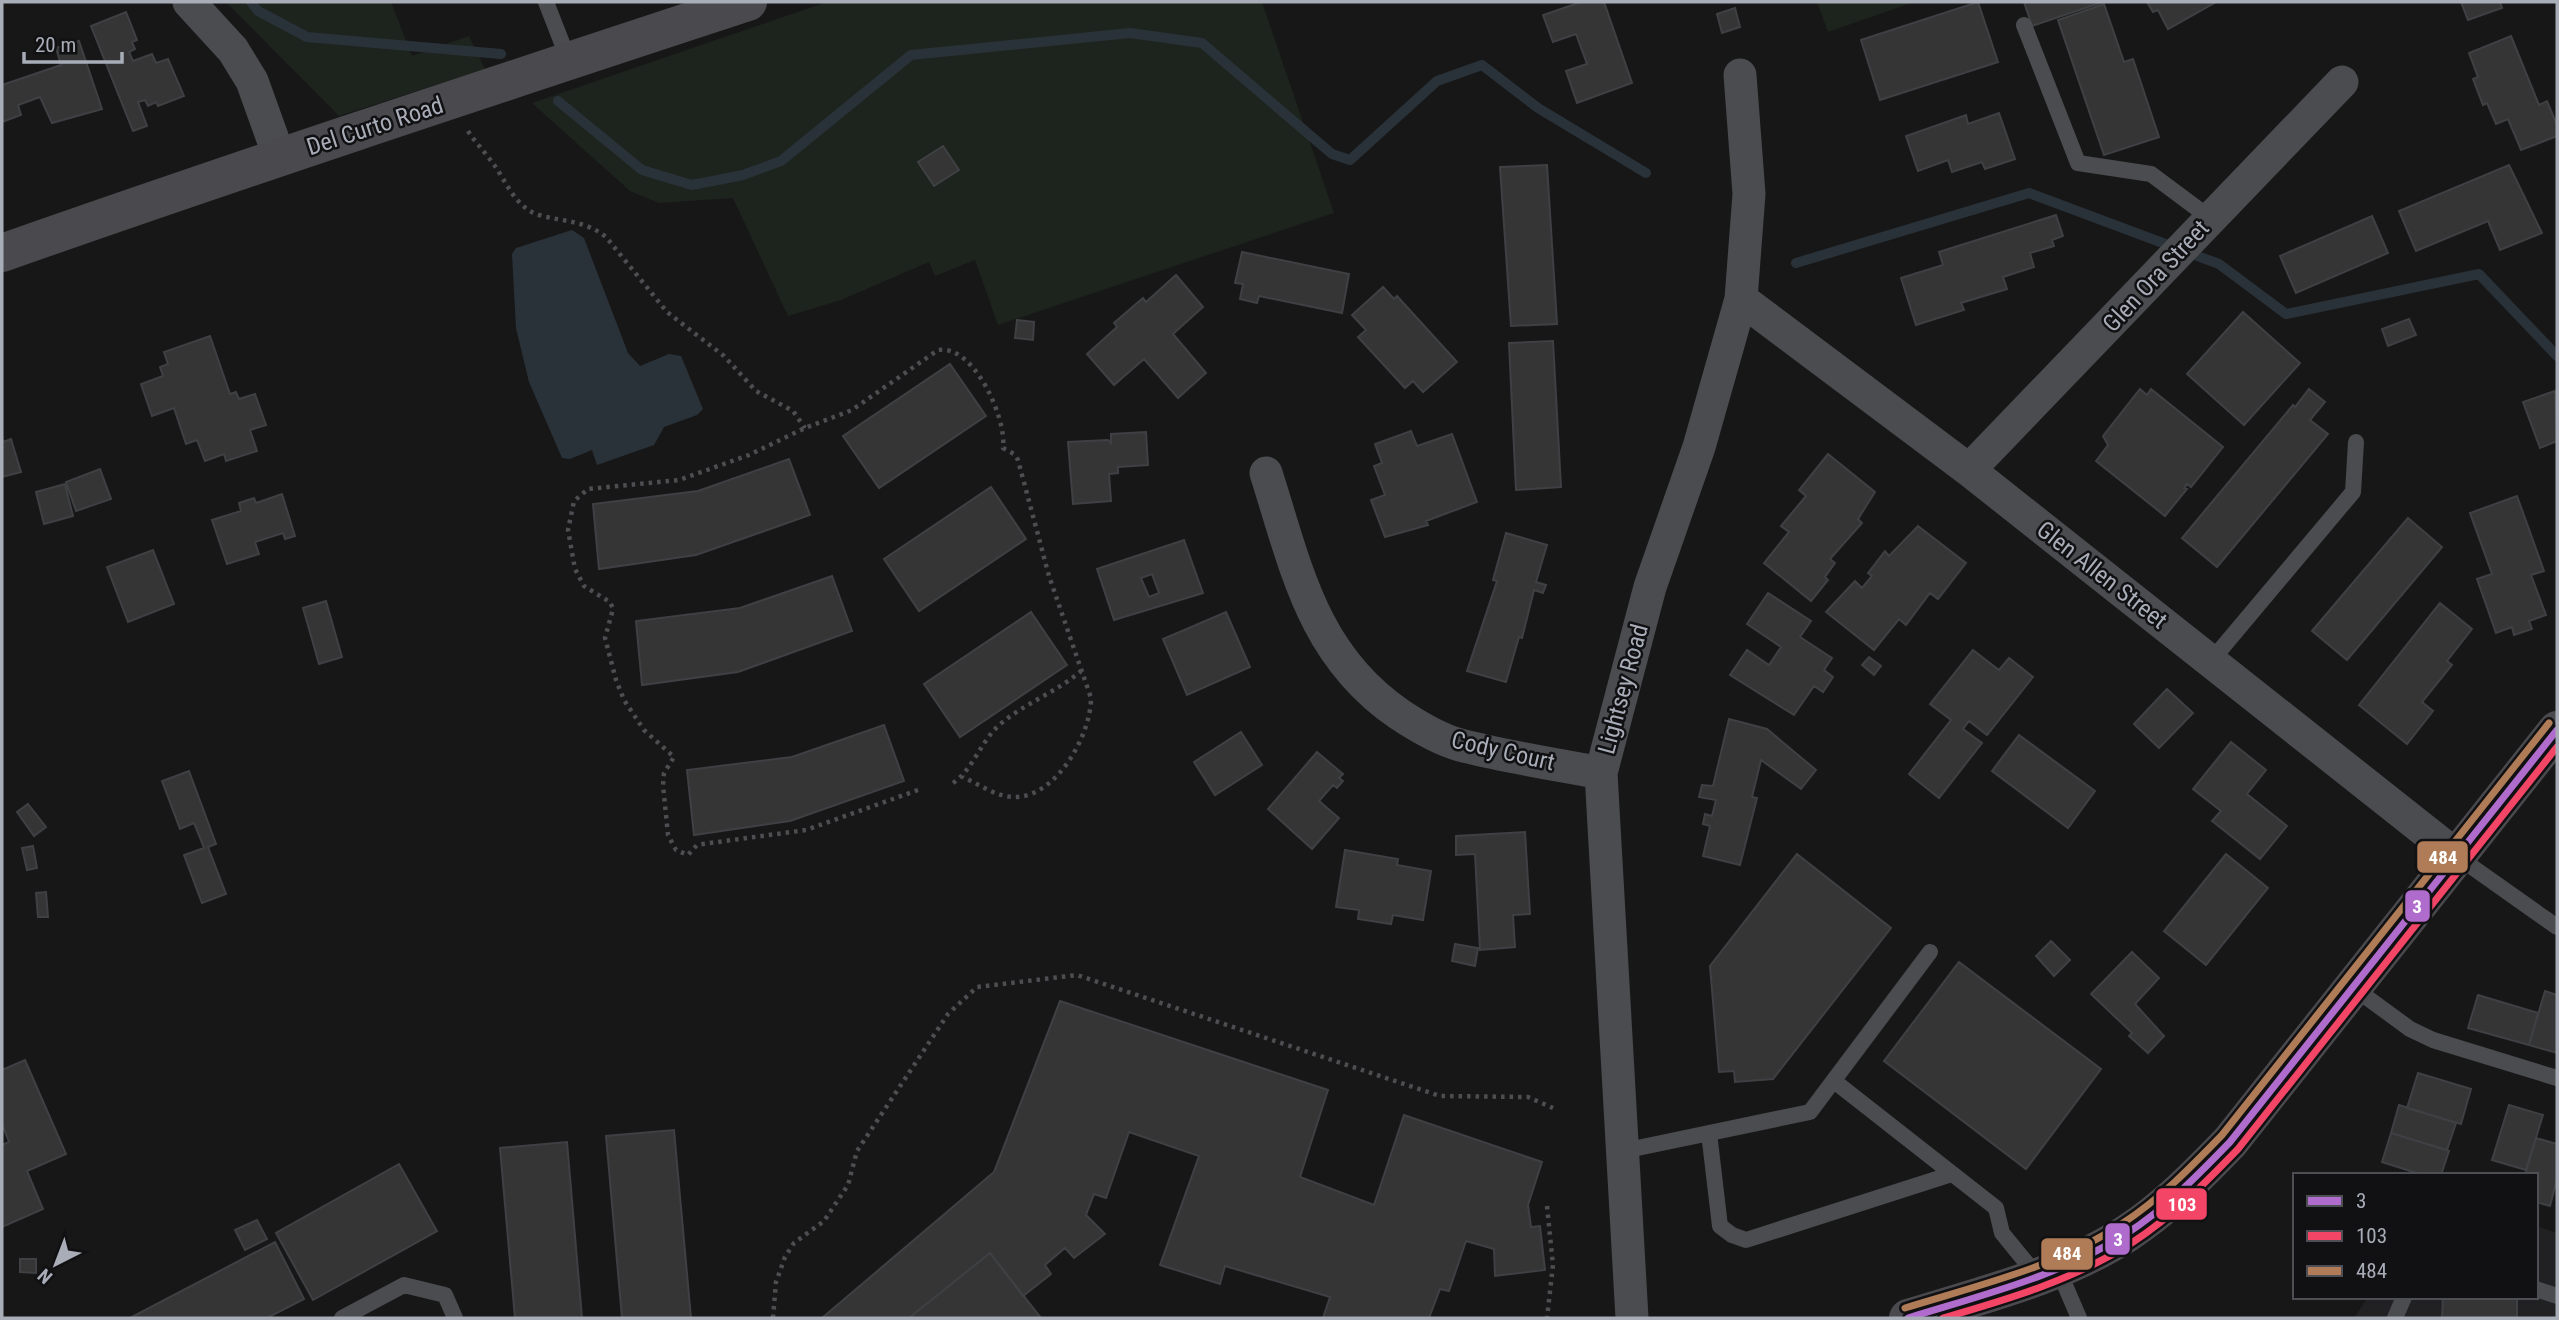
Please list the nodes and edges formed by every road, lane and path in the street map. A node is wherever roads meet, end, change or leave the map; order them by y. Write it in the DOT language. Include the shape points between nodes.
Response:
graph roads {
  1 [pos="189,2"];
  2 [pos="546,2"];
  3 [pos="748,2"];
  4 [pos="2024,25"];
  5 [pos="569,61"];
  6 [pos="1740,75"];
  7 [pos="2342,82"];
  8 [pos="465,127"];
  9 [pos="279,156"];
  10 [pos="2210,218"];
  11 [pos="2,253"];
  12 [pos="1741,299"];
  13 [pos="805,428"];
  14 [pos="2356,442"];
  15 [pos="1969,470"];
  16 [pos="1266,473"];
  17 [pos="2211,661"];
  18 [pos="1081,670"];
  19 [pos="2557,730"];
  20 [pos="1601,773"];
  21 [pos="963,777"];
  22 [pos="953,783"];
  23 [pos="918,790"];
  24 [pos="2458,857"];
  25 [pos="2557,927"];
  26 [pos="1930,953"];
  27 [pos="2354,988"];
  28 [pos="2557,1078"];
  29 [pos="1834,1081"];
  30 [pos="1553,1108"];
  31 [pos="1710,1133"];
  32 [pos="1623,1152"];
  33 [pos="1952,1174"];
  34 [pos="1547,1206"];
  35 [pos="2048,1273"];
  36 [pos="2538,1290"];
  37 [pos="2557,1296"];
  38 [pos="2403,1299"];
  39 [pos="342,1318"];
  40 [pos="455,1318"];
  41 [pos="772,1318"];
  42 [pos="1547,1318"];
  43 [pos="1632,1318"];
  44 [pos="1908,1318"];
  45 [pos="2079,1318"];
  46 [pos="2395,1318"];
  1 -- 9 [label="street" via="233,50 252,80"];
  2 -- 5 [label="lane"];
  3 -- 5 [label="main road, Del Curto Road"];
  4 -- 10 [label="lane" via="2078,163 2151,174"];
  5 -- 9 [label="main road, Del Curto Road"];
  6 -- 12 [label="street, Lightsey Road" via="1749,194"];
  7 -- 10 [label="street, Glen Ora Street"];
  8 -- 13 [label="path" via="527,209 594,227 667,312 724,356 756,391 793,411"];
  9 -- 11 [label="main road, Del Curto Road"];
  10 -- 15 [label="street, Glen Ora Street"];
  12 -- 15 [label="street, Glen Allen Street"];
  12 -- 20 [label="street, Lightsey Road" via="1699,447 1650,587"];
  13 -- 18 [label="path" via="852,410 938,350 947,349 971,363 1001,423 1003,448 1018,460 1049,576"];
  13 -- 23 [label="path" via="687,478 588,489 574,501 569,514 575,569 584,586 610,602 613,609 605,638 624,699 652,740 674,757 663,785 668,835 676,850 688,855 697,845 806,830"];
  14 -- 17 [label="lane" via="2353,492"];
  15 -- 17 [label="street, Glen Allen Street"];
  16 -- 20 [label="street, Cody Court" via="1306,602 1347,669 1380,701 1415,726 1458,745"];
  17 -- 24 [label="street, Glen Allen Street"];
  18 -- 21 [label="path" via="1003,721 982,743"];
  18 -- 21 [label="path" via="1091,711 1061,771 1030,794 1013,797"];
  19 -- 24 [label="main road"];
  20 -- 32 [label="street, Lightsey Road"];
  21 -- 22 [label="path"];
  24 -- 25 [label="lane"];
  24 -- 27 [label="main road"];
  26 -- 29 [label="lane"];
  27 -- 28 [label="lane" via="2433,1040"];
  27 -- 35 [label="main road" via="2230,1142 2184,1189 2126,1234"];
  29 -- 31 [label="lane" via="1810,1112"];
  29 -- 33 [label="lane"];
  30 -- 41 [label="path" via="1528,1097 1440,1097 1077,975 977,987 948,1014 857,1151 848,1185 824,1221 794,1242 776,1282"];
  31 -- 32 [label="lane"];
  31 -- 33 [label="lane" via="1720,1226 1746,1240"];
  32 -- 43 [label="street, Lightsey Road"];
  33 -- 35 [label="lane" via="1996,1208 2002,1233"];
  34 -- 42 [label="path" via="1553,1265"];
  35 -- 44 [label="main road"];
  35 -- 45 [label="lane"];
  36 -- 37 [label="lane"];
  38 -- 46 [label="lane"];
  39 -- 40 [label="lane" via="404,1285 445,1295"];
}
